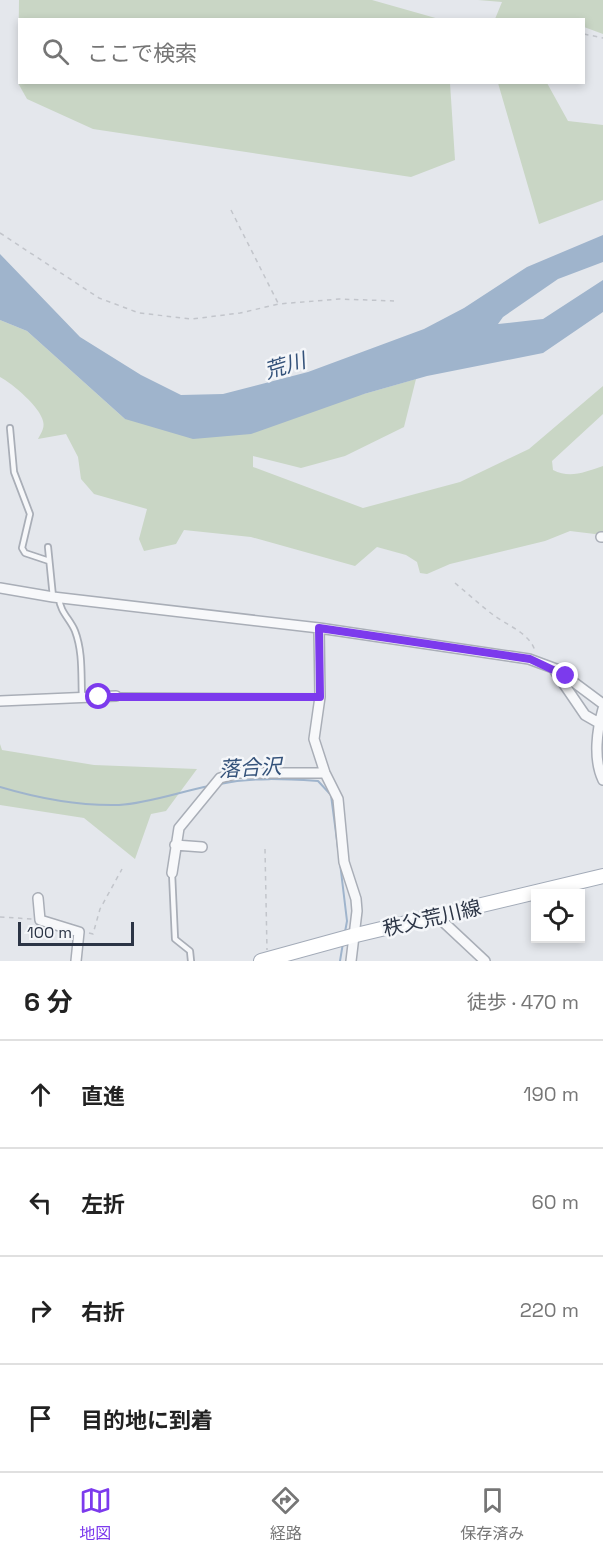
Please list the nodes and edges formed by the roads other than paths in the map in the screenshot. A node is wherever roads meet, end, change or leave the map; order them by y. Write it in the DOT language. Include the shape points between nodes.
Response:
graph roads {
  1 [pos="10,428"];
  2 [pos="48,547"];
  3 [pos="49,561"];
  4 [pos="0,588"];
  5 [pos="56,597"];
  6 [pos="319,628"];
  7 [pos="553,668"];
  8 [pos="116,696"];
  9 [pos="82,697"];
  10 [pos="320,697"];
  11 [pos="0,701"];
  12 [pos="603,704"];
  13 [pos="603,709"];
  14 [pos="599,723"];
  15 [pos="325,773"];
  16 [pos="603,780"];
  17 [pos="175,845"];
  18 [pos="202,847"];
  19 [pos="172,873"];
  20 [pos="603,876"];
  21 [pos="38,898"];
  22 [pos="438,917"];
  23 [pos="352,936"];
  24 [pos="270,960"];
  25 [pos="76,961"];
  26 [pos="191,961"];
  27 [pos="351,961"];
  28 [pos="485,961"];
  1 -- 3 [label="lane" via="14,472 30,514 22,548 25,553"];
  2 -- 3 [label="lane"];
  3 -- 5 [label="lane"];
  4 -- 5 [label="street"];
  5 -- 6 [label="street"];
  5 -- 9 [label="lane" via="81,651"];
  6 -- 7 [label="street" via="539,662"];
  6 -- 10 [label="street"];
  7 -- 12 [label="street"];
  7 -- 14 [label="street" via="585,715"];
  8 -- 9 [label="street"];
  8 -- 10 [label="lane"];
  9 -- 11 [label="street"];
  10 -- 15 [label="street" via="314,739"];
  13 -- 14 [label="street"];
  14 -- 16 [label="street"];
  15 -- 17 [label="street" via="239,773 220,778 179,828"];
  15 -- 23 [label="street" via="338,799 344,862 356,899"];
  17 -- 18 [label="street"];
  17 -- 19 [label="street"];
  19 -- 26 [label="lane" via="175,939 190,951"];
  20 -- 22 [label="main road, 秩父荒川線"];
  21 -- 25 [label="street" via="40,920 79,932"];
  22 -- 23 [label="main road, 秩父荒川線"];
  22 -- 28 [label="street"];
  23 -- 24 [label="main road, 秩父荒川線"];
  23 -- 27 [label="street"];
}
